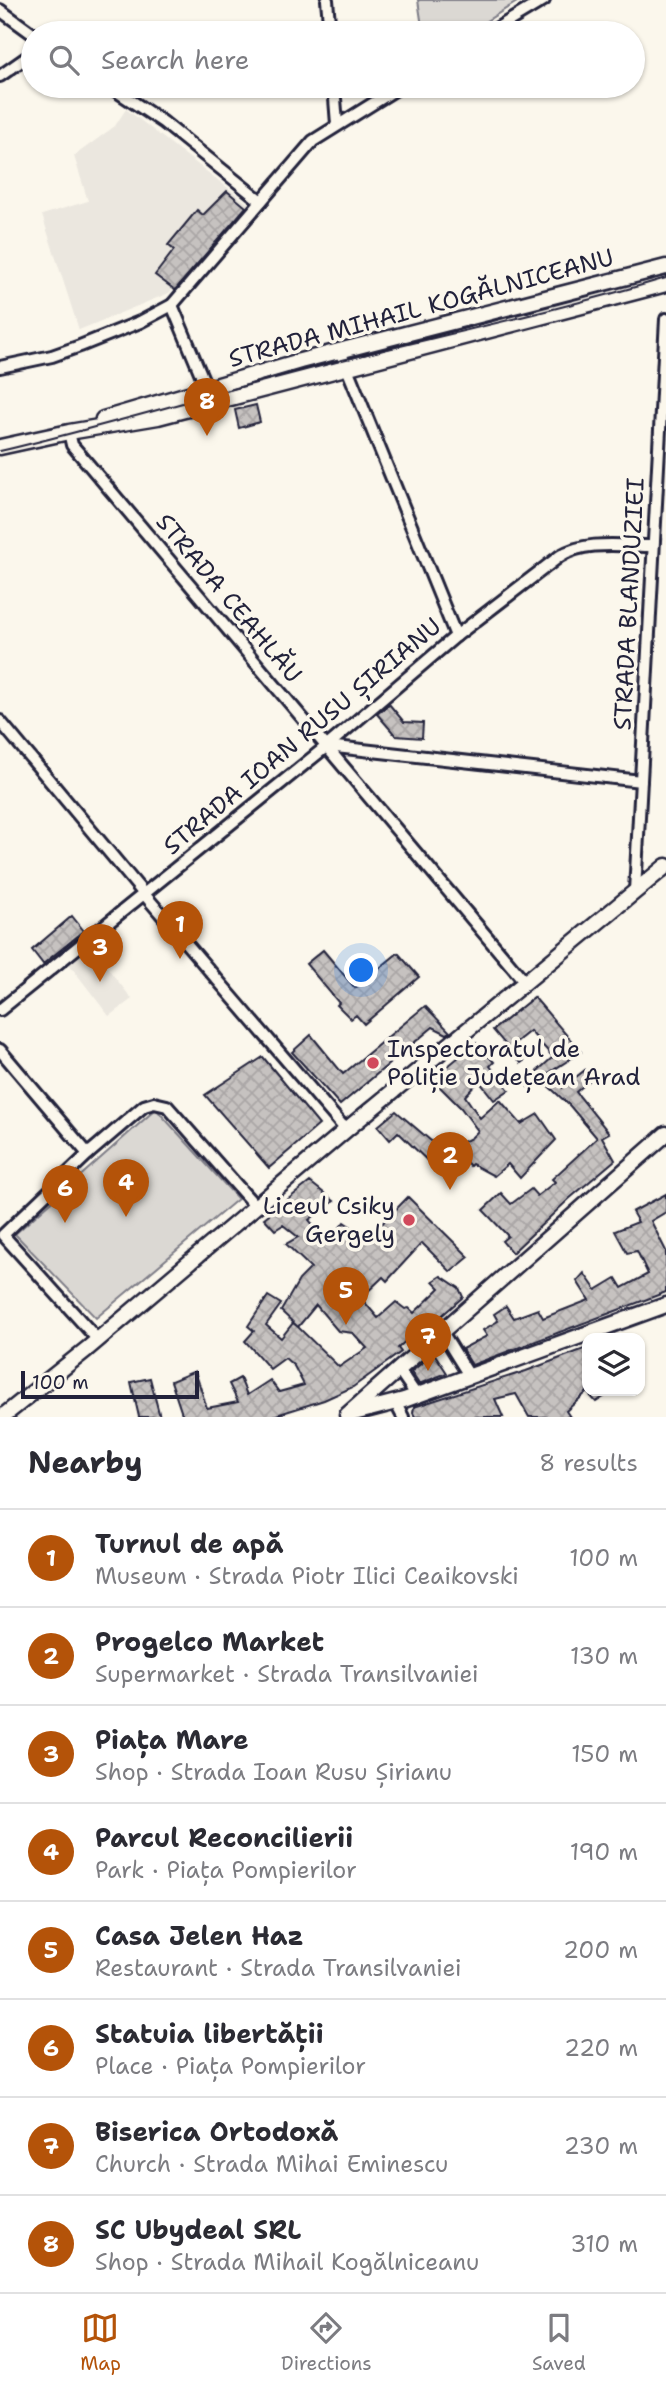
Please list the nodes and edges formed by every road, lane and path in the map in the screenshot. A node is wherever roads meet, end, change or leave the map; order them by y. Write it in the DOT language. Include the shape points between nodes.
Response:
graph roads {
  1 [pos="327,0"];
  2 [pos="544,0"];
  3 [pos="0,10"];
  4 [pos="329,21"];
  5 [pos="509,21"];
  6 [pos="21,25"];
  7 [pos="21,61"];
  8 [pos="0,76"];
  9 [pos="127,98"];
  10 [pos="335,98"];
  11 [pos="381,98"];
  12 [pos="337,124"];
  13 [pos="261,201"];
  14 [pos="666,267"];
  15 [pos="666,284"];
  16 [pos="172,305"];
  17 [pos="666,320"];
  18 [pos="340,351"];
  19 [pos="0,367"];
  20 [pos="347,367"];
  21 [pos="207,389"];
  22 [pos="69,432"];
  23 [pos="0,447"];
  24 [pos="652,546"];
  25 [pos="457,636"];
  26 [pos="0,721"];
  27 [pos="327,746"];
  28 [pos="641,781"];
  29 [pos="666,866"];
  30 [pos="635,891"];
  31 [pos="144,894"];
  32 [pos="525,982"];
  33 [pos="0,1010"];
  34 [pos="0,1050"];
  35 [pos="346,1130"];
  36 [pos="666,1133"];
  37 [pos="88,1154"];
  38 [pos="256,1207"];
  39 [pos="1,1236"];
  40 [pos="666,1305"];
  41 [pos="442,1332"];
  42 [pos="98,1340"];
  43 [pos="400,1370"];
  44 [pos="470,1377"];
  45 [pos="417,1396"];
  46 [pos="395,1402"];
  47 [pos="343,1416"];
  48 [pos="2,1417"];
  49 [pos="404,1417"];
  1 -- 4 [label="street"];
  2 -- 5 [label="street"];
  3 -- 6 [label="street"];
  7 -- 8 [label="street"];
  9 -- 13 [label="street"];
  10 -- 12 [label="street"];
  11 -- 12 [label="street"];
  12 -- 13 [label="street" via="313,141"];
  13 -- 16 [label="street"];
  14 -- 18 [label="street, STRADA MIHAIL KOGĂLNICEANU"];
  15 -- 20 [label="street, STRADA MIHAIL KOGĂLNICEANU"];
  16 -- 19 [label="street" via="80,346"];
  16 -- 21 [label="street"];
  17 -- 24 [label="street, STRADA BLANDUZIEI"];
  18 -- 20 [label="street"];
  18 -- 21 [label="street, STRADA MIHAIL KOGĂLNICEANU"];
  20 -- 22 [label="street, STRADA MIHAIL KOGĂLNICEANU" via="158,416"];
  20 -- 25 [label="street"];
  21 -- 22 [label="street, STRADA MIHAIL KOGĂLNICEANU"];
  22 -- 23 [label="street, STRADA MIHAIL KOGĂLNICEANU"];
  22 -- 27 [label="street, STRADA CEAHLĂU" via="72,445"];
  24 -- 25 [label="street, STRADA IOAN RUSU ȘIRIANU" via="570,549"];
  24 -- 28 [label="street, STRADA BLANDUZIEI"];
  25 -- 27 [label="street, STRADA IOAN RUSU ȘIRIANU"];
  26 -- 31 [label="street"];
  27 -- 28 [label="street"];
  27 -- 31 [label="street, STRADA IOAN RUSU ȘIRIANU"];
  27 -- 32 [label="street, STRADA CEAHLĂU"];
  28 -- 30 [label="street, STRADA BLANDUZIEI"];
  29 -- 30 [label="street"];
  30 -- 32 [label="street"];
  31 -- 33 [label="street, STRADA IOAN RUSU ȘIRIANU"];
  31 -- 35 [label="street"];
  32 -- 35 [label="street"];
  34 -- 37 [label="street"];
  35 -- 38 [label="street"];
  36 -- 41 [label="street"];
  37 -- 38 [label="street" via="144,1106 162,1103"];
  37 -- 39 [label="street"];
  38 -- 42 [label="street"];
  39 -- 42 [label="street"];
  40 -- 44 [label="street"];
  41 -- 43 [label="street"];
  41 -- 44 [label="street"];
  42 -- 48 [label="street"];
  43 -- 45 [label="street"];
  43 -- 47 [label="street"];
  44 -- 45 [label="street"];
  45 -- 46 [label="street"];
  46 -- 47 [label="street"];
  46 -- 49 [label="street"];
}
